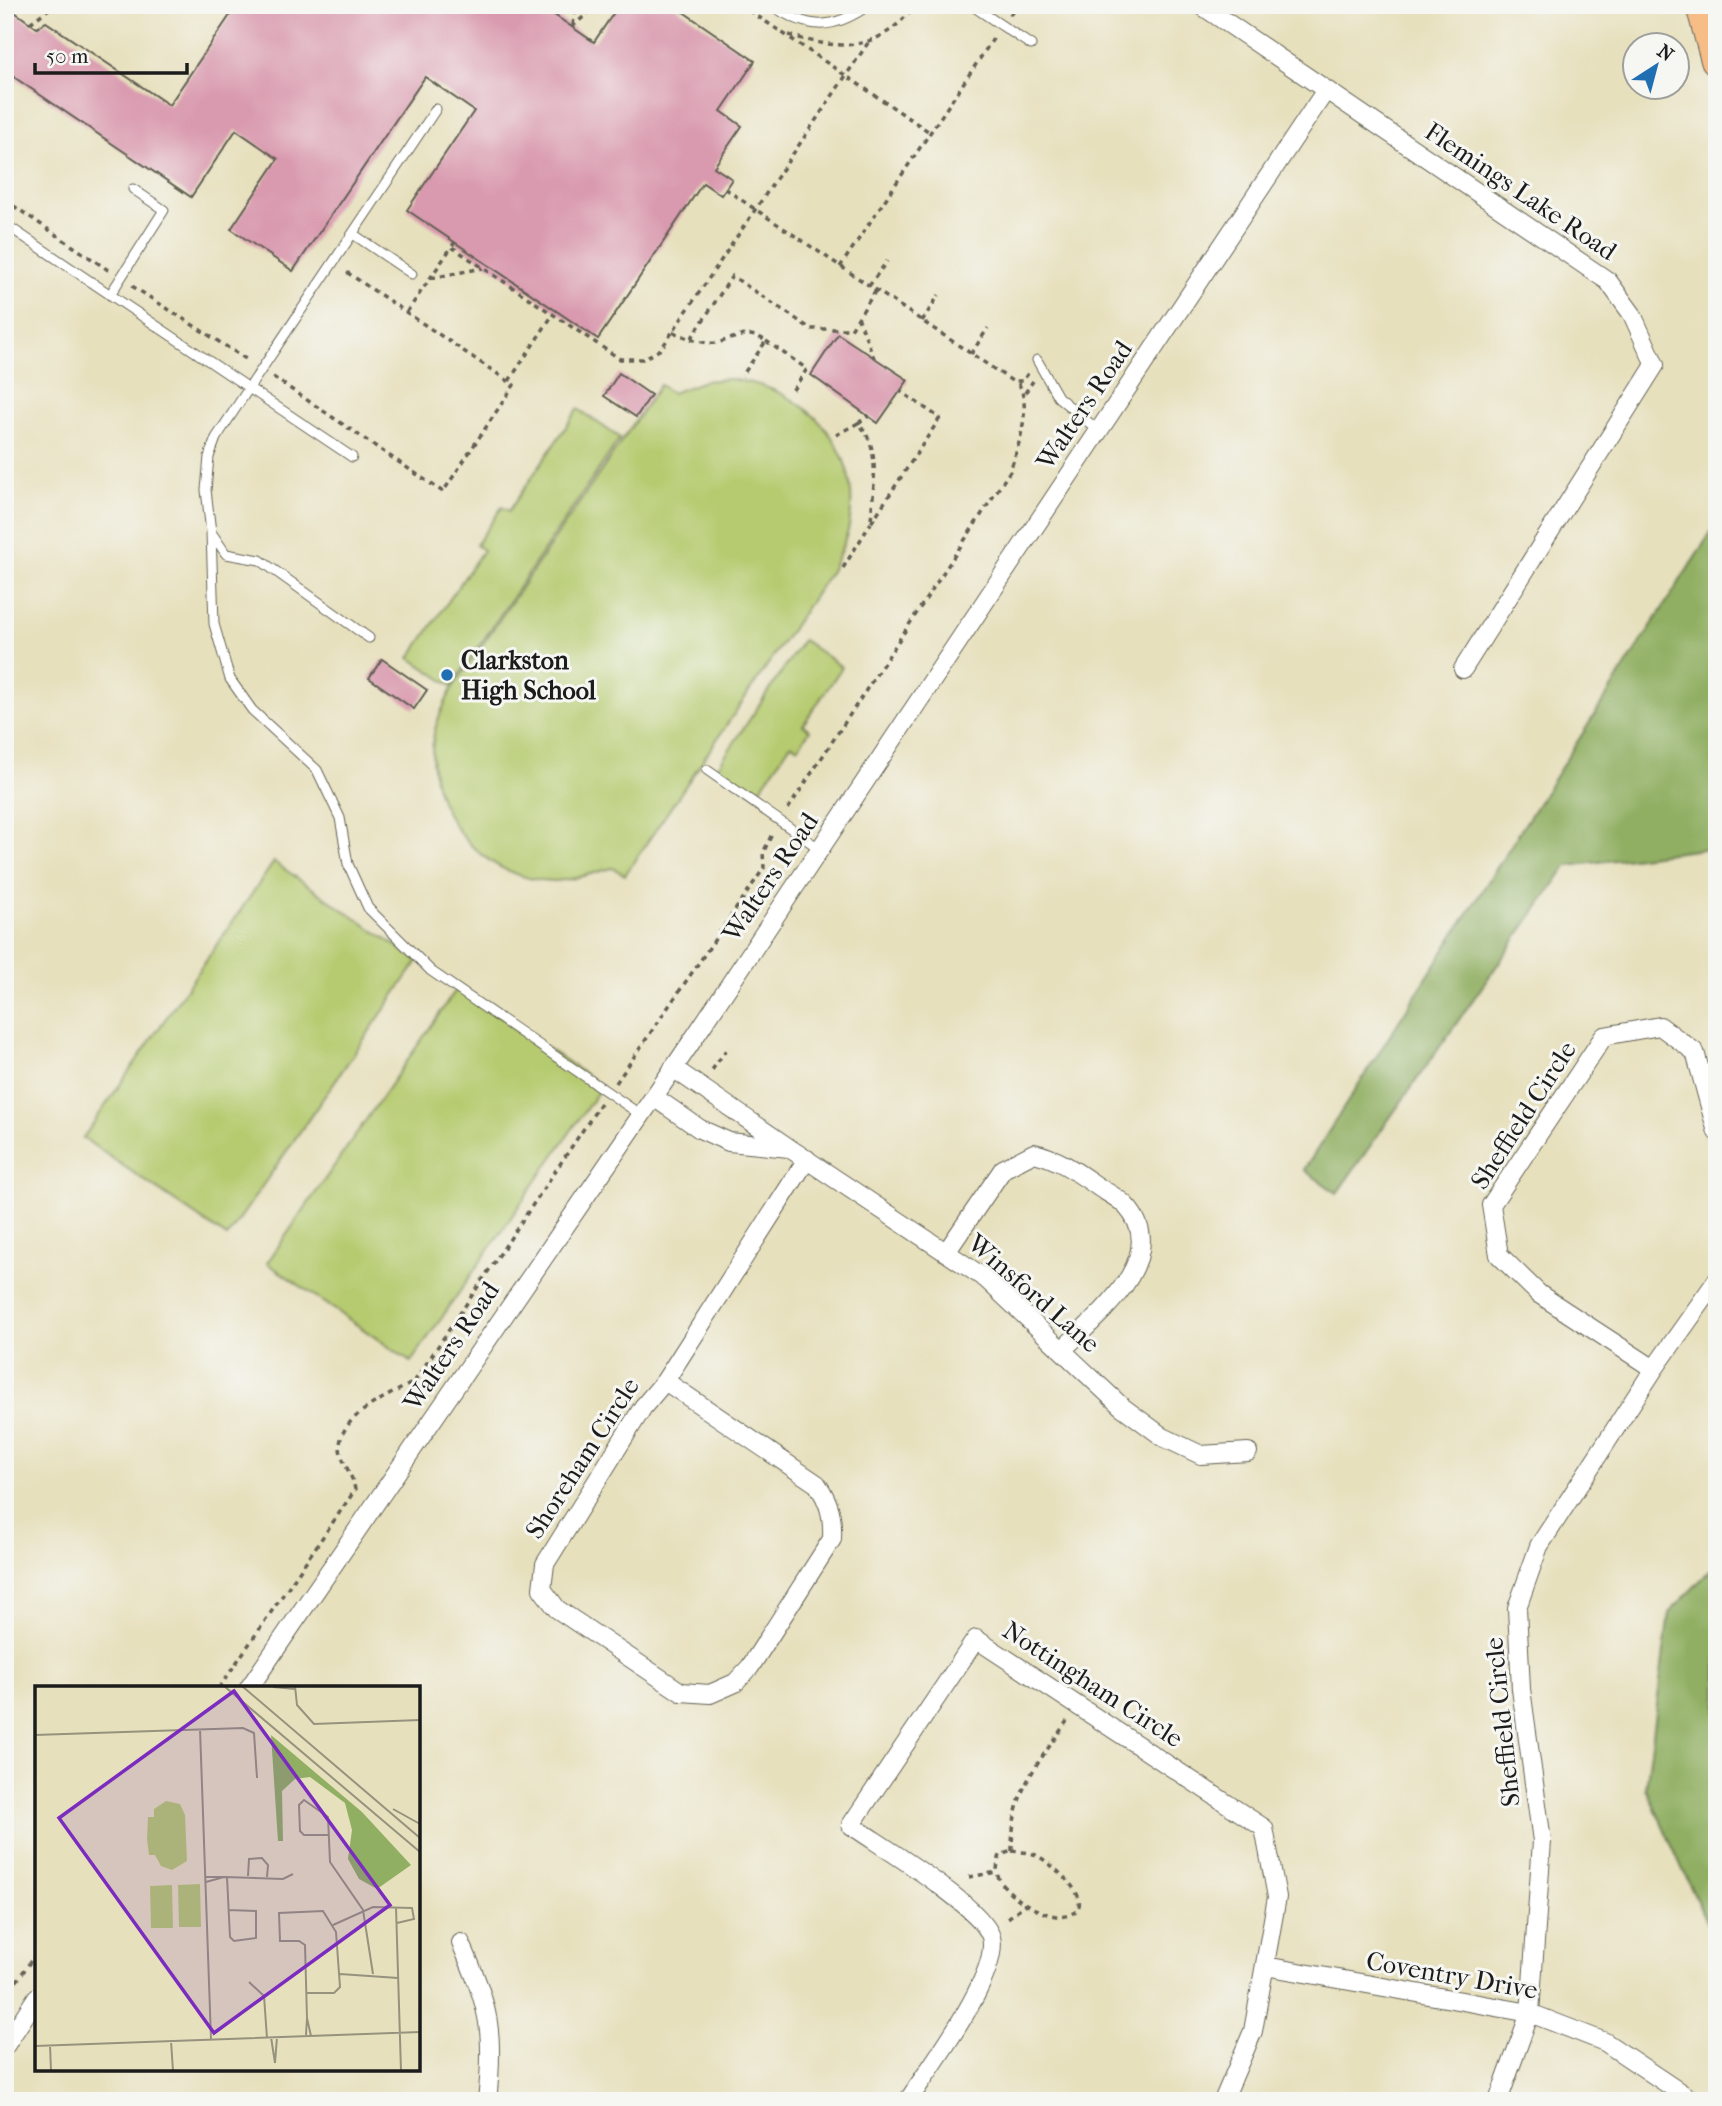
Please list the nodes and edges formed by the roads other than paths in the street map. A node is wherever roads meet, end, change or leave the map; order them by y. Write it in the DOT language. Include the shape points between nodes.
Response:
graph roads {
  1 [pos="771,5"];
  2 [pos="869,5"];
  3 [pos="971,5"];
  4 [pos="1201,5"];
  5 [pos="1702,5"];
  6 [pos="1031,45"];
  7 [pos="1717,60"];
  8 [pos="1326,90"];
  9 [pos="436,109"];
  10 [pos="133,189"];
  11 [pos="5,224"];
  12 [pos="353,234"];
  13 [pos="412,274"];
  14 [pos="110,295"];
  15 [pos="1037,360"];
  16 [pos="249,388"];
  17 [pos="1099,431"];
  18 [pos="352,457"];
  19 [pos="211,532"];
  20 [pos="369,638"];
  21 [pos="1463,669"];
  22 [pos="707,770"];
  23 [pos="820,849"];
  24 [pos="673,1068"];
  25 [pos="654,1097"];
  26 [pos="642,1115"];
  27 [pos="1717,1132"];
  28 [pos="789,1148"];
  29 [pos="807,1159"];
  30 [pos="947,1251"];
  31 [pos="1717,1280"];
  32 [pos="1062,1350"];
  33 [pos="1654,1369"];
  34 [pos="665,1381"];
  35 [pos="1248,1452"];
  36 [pos="250,1686"];
  37 [pos="460,1943"];
  38 [pos="1265,1966"];
  39 [pos="35,2000"];
  40 [pos="1530,2013"];
  41 [pos="5,2046"];
  42 [pos="487,2101"];
  43 [pos="908,2101"];
  44 [pos="1223,2101"];
  45 [pos="1498,2101"];
  46 [pos="1693,2101"];
  1 -- 2 [label="lane" via="790,19 822,26 847,21"];
  3 -- 6 [label="lane"];
  4 -- 8 [label="street, Flemings Lake Road"];
  5 -- 7 [label="highway"];
  8 -- 17 [label="street, Walters Road"];
  8 -- 21 [label="street, Flemings Lake Road" via="1608,281 1632,314 1656,365"];
  9 -- 12 [label="lane"];
  10 -- 14 [label="lane" via="164,210"];
  11 -- 14 [label="lane"];
  12 -- 13 [label="lane"];
  12 -- 16 [label="lane"];
  14 -- 16 [label="lane"];
  15 -- 17 [label="lane" via="1058,397"];
  16 -- 18 [label="lane"];
  16 -- 19 [label="lane" via="209,457 206,490"];
  17 -- 23 [label="street, Walters Road"];
  19 -- 20 [label="lane" via="226,554 260,560"];
  19 -- 26 [label="lane" via="214,624 230,679 252,709 317,770 340,818 348,864 369,908 431,971"];
  22 -- 23 [label="lane"];
  23 -- 24 [label="street, Walters Road"];
  24 -- 25 [label="street, Walters Road"];
  24 -- 28 [label="street, Winsford Lane"];
  25 -- 26 [label="street, Walters Road"];
  25 -- 28 [label="street, Winsford Lane" via="729,1142"];
  26 -- 36 [label="street, Walters Road"];
  27 -- 33 [label="street, Sheffield Circle" via="1695,1052 1660,1026 1604,1036 1491,1205 1499,1255 1539,1294"];
  28 -- 29 [label="street, Winsford Lane"];
  29 -- 30 [label="street, Winsford Lane"];
  29 -- 34 [label="street, Shoreham Circle"];
  30 -- 32 [label="street, Winsford Lane" via="986,1279"];
  30 -- 32 [label="street" via="1003,1169 1034,1153 1056,1158 1126,1205 1141,1229 1130,1279"];
  31 -- 33 [label="street, Sheffield Circle"];
  32 -- 35 [label="street, Winsford Lane" via="1121,1406 1163,1437 1201,1455"];
  33 -- 40 [label="street, Sheffield Circle" via="1539,1546 1517,1608 1521,1689 1542,1841"];
  34 -- 34 [label="street, Shoreham Circle" via="643,1407 545,1564 542,1589 557,1609 681,1692 710,1693 735,1683 750,1667 832,1539 833,1518 817,1484"];
  37 -- 42 [label="street" via="489,2019"];
  38 -- 40 [label="street, Coventry Drive"];
  38 -- 43 [label="street, Nottingham Circle" via="1277,1897 1264,1828 976,1639 851,1825 975,1912 991,1938 989,1967 974,1999"];
  38 -- 44 [label="street, Nottingham Circle" via="1253,2031"];
  39 -- 41 [label="street"];
  40 -- 45 [label="street, Sheffield Circle"];
  40 -- 46 [label="street, Coventry Drive" via="1605,2042"];
}
